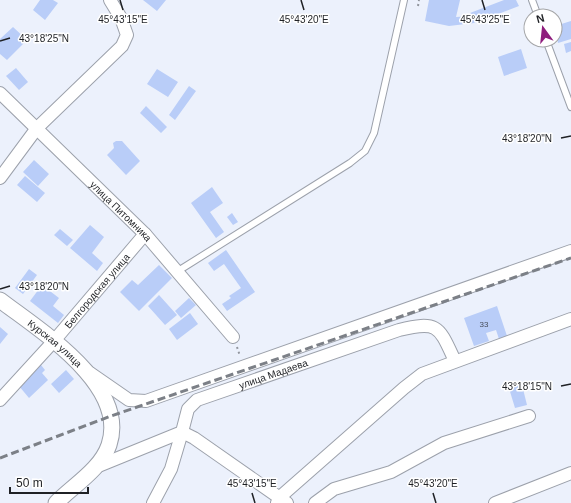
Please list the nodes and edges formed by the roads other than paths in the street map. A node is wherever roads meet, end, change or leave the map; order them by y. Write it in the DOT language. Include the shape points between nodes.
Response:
graph roads {
  1 [pos="112,0"];
  2 [pos="404,0"];
  3 [pos="549,48"];
  4 [pos="0,93"];
  5 [pos="571,107"];
  6 [pos="37,128"];
  7 [pos="0,178"];
  8 [pos="145,234"];
  9 [pos="571,252"];
  10 [pos="178,271"];
  11 [pos="0,300"];
  12 [pos="571,319"];
  13 [pos="233,337"];
  14 [pos="53,342"];
  15 [pos="455,361"];
  16 [pos="83,368"];
  17 [pos="0,400"];
  18 [pos="529,416"];
  19 [pos="182,432"];
  20 [pos="96,467"];
  21 [pos="571,473"];
  22 [pos="281,501"];
  23 [pos="56,503"];
  24 [pos="154,503"];
  25 [pos="314,503"];
  26 [pos="495,503"];
  1 -- 6 [label="street" via="127,35 122,46"];
  2 -- 10 [label="lane" via="374,133 364,151 350,164"];
  3 -- 5 [label="lane"];
  4 -- 6 [label="street, улица Питомника"];
  6 -- 7 [label="street"];
  6 -- 8 [label="street, улица Питомника"];
  8 -- 10 [label="street, улица Питомника"];
  8 -- 14 [label="street, Белгородская улица"];
  9 -- 16 [label="street" via="146,401 129,400"];
  10 -- 13 [label="street, улица Питомника"];
  11 -- 14 [label="street, Курская улица"];
  12 -- 15 [label="street"];
  14 -- 16 [label="street, Курская улица"];
  14 -- 17 [label="street, Белгородская улица"];
  15 -- 19 [label="street, улица Мадаева" via="443,335 434,326 420,325 399,330 198,400 188,409"];
  15 -- 22 [label="street" via="422,374 404,388"];
  16 -- 20 [label="street, Курская улица" via="103,394 111,416 109,444"];
  18 -- 25 [label="street" via="444,443 391,472 334,489"];
  19 -- 20 [label="street"];
  19 -- 22 [label="street"];
  19 -- 24 [label="street" via="171,469"];
  20 -- 23 [label="street, Курская улица"];
  21 -- 26 [label="street"];
}
